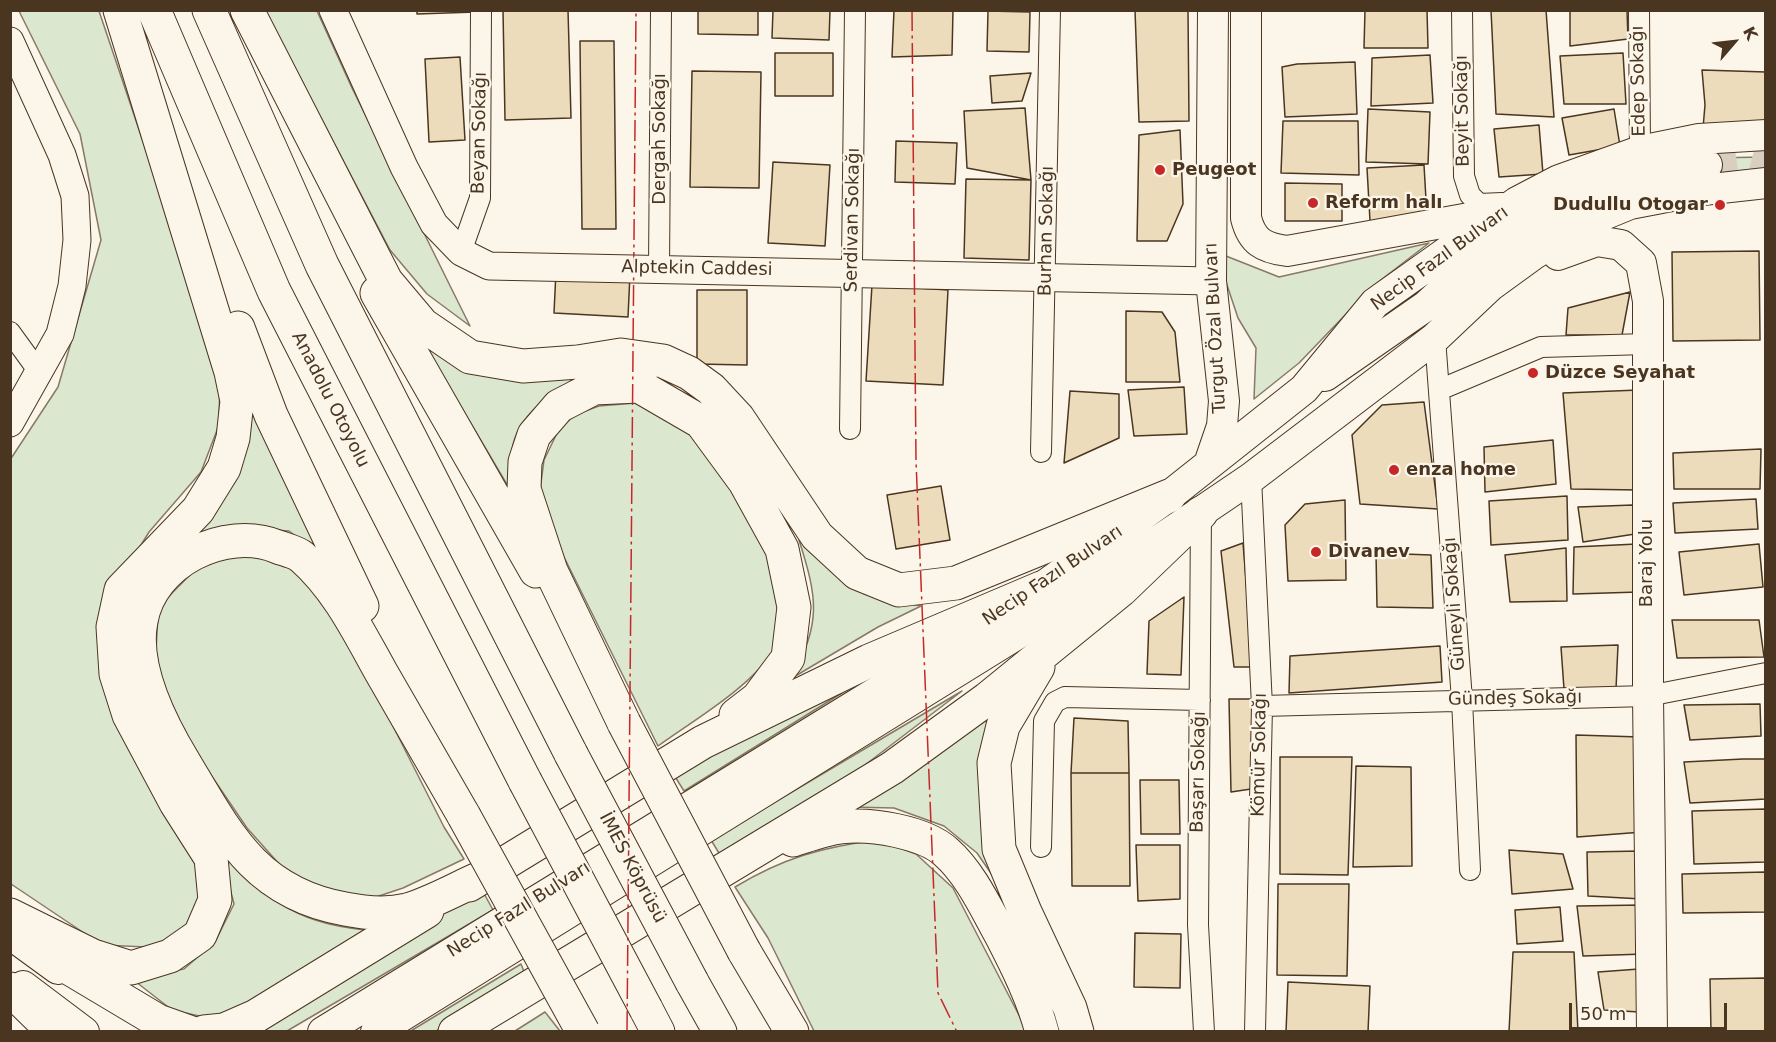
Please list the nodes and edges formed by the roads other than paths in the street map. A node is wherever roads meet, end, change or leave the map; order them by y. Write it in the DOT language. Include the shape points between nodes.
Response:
graph roads {
  1 [pos="120,10"];
  2 [pos="154,10"];
  3 [pos="209,10"];
  4 [pos="235,10"];
  5 [pos="247,10"];
  6 [pos="333,10"];
  7 [pos="481,10"];
  8 [pos="662,10"];
  9 [pos="855,10"];
  10 [pos="1050,10"];
  11 [pos="1213,10"];
  12 [pos="1246,10"];
  13 [pos="1462,10"];
  14 [pos="1639,10"];
  15 [pos="10,41"];
  16 [pos="134,54"];
  17 [pos="1766,135"];
  18 [pos="1640,151"];
  19 [pos="1707,165"];
  20 [pos="1766,183"];
  21 [pos="1511,207"];
  22 [pos="461,252"];
  23 [pos="659,268"];
  24 [pos="853,272"];
  25 [pos="1046,279"];
  26 [pos="1210,281"];
  27 [pos="1490,286"];
  28 [pos="10,332"];
  29 [pos="1435,338"];
  30 [pos="1647,344"];
  31 [pos="39,372"];
  32 [pos="1304,389"];
  33 [pos="1439,390"];
  34 [pos="10,423"];
  35 [pos="850,429"];
  36 [pos="1041,452"];
  37 [pos="1209,464"];
  38 [pos="1251,478"];
  39 [pos="1170,496"];
  40 [pos="1201,513"];
  41 [pos="1041,588"];
  42 [pos="1121,590"];
  43 [pos="1766,673"];
  44 [pos="1648,696"];
  45 [pos="1200,700"];
  46 [pos="1462,700"];
  47 [pos="1262,706"];
  48 [pos="624,723"];
  49 [pos="702,742"];
  50 [pos="464,816"];
  51 [pos="1041,847"];
  52 [pos="743,857"];
  53 [pos="1470,870"];
  54 [pos="483,877"];
  55 [pos="10,915"];
  56 [pos="10,933"];
  57 [pos="744,951"];
  58 [pos="10,977"];
  59 [pos="10,989"];
  60 [pos="519,994"];
  61 [pos="652,1020"];
  62 [pos="54,1032"];
  63 [pos="84,1032"];
  64 [pos="142,1032"];
  65 [pos="189,1032"];
  66 [pos="204,1032"];
  67 [pos="323,1032"];
  68 [pos="376,1032"];
  69 [pos="455,1032"];
  70 [pos="473,1032"];
  71 [pos="583,1032"];
  72 [pos="720,1032"];
  73 [pos="784,1032"];
  74 [pos="792,1032"];
  75 [pos="1042,1032"];
  76 [pos="1077,1032"];
  77 [pos="1204,1032"];
  78 [pos="1255,1032"];
  79 [pos="1652,1032"];
  1 -- 16 [label="highway"];
  2 -- 61 [label="highway, Anadolu Otoyolu, bridge" via="274,291"];
  3 -- 72 [label="highway, İMES Köprüsü, bridge" via="322,265 571,754"];
  4 -- 48 [label="highway" via="379,297"];
  5 -- 39 [label="highway" via="386,281 423,325 470,357 523,366 621,355 663,361 689,373 738,417 817,536 856,573 899,590 956,583"];
  6 -- 22 [label="main road, Alptekin Caddesi" via="434,224"];
  7 -- 22 [label="street, Beyan Sokağı" via="480,198"];
  8 -- 23 [label="street, Dergah Sokağı"];
  9 -- 24 [label="street, Serdivan Sokağı"];
  10 -- 25 [label="street, Burhan Sokağı"];
  11 -- 26 [label="main road, Turgut Özal Bulvarı"];
  12 -- 21 [label="main road" via="1246,218 1249,231 1263,246 1287,251"];
  13 -- 21 [label="street, Beyit Sokağı" via="1464,176 1470,195 1479,204"];
  14 -- 18 [label="street, Edep Sokağı"];
  15 -- 31 [label="main road" via="62,155 75,196 77,240 72,286 60,334"];
  16 -- 50 [label="highway" via="271,415"];
  16 -- 55 [label="highway" via="237,402 224,468 198,510 120,590 113,627 116,674 129,715 147,752 211,858 215,900 200,935 170,956 131,968 93,956"];
  17 -- 18 [label="main road, Necip Fazıl Bulvarı" via="1699,139"];
  18 -- 21 [label="main road, Necip Fazıl Bulvarı" via="1559,180"];
  19 -- 32 [label="main road" via="1604,188 1559,208 1512,235 1389,335"];
  20 -- 27 [label="main road, Necip Fazıl Bulvarı" via="1630,204 1591,220"];
  21 -- 32 [label="main road, Necip Fazıl Bulvarı" via="1375,303"];
  22 -- 23 [label="main road, Alptekin Caddesi" via="489,266"];
  23 -- 24 [label="main road, Alptekin Caddesi"];
  24 -- 25 [label="main road, Alptekin Caddesi"];
  24 -- 35 [label="street, Serdivan Sokağı"];
  25 -- 26 [label="main road, Alptekin Caddesi"];
  25 -- 36 [label="street, Burhan Sokağı"];
  26 -- 37 [label="main road, Turgut Özal Bulvarı" via="1224,401 1222,426"];
  27 -- 29 [label="main road, Necip Fazıl Bulvarı"];
  27 -- 30 [label="main road, Baraj Yolu" via="1597,241 1621,245 1641,263 1648,301"];
  28 -- 31 [label="street"];
  29 -- 33 [label="street, Güneyli Sokağı"];
  29 -- 38 [label="main road, Necip Fazıl Bulvarı"];
  30 -- 33 [label="street" via="1541,347"];
  30 -- 44 [label="main road, Baraj Yolu"];
  31 -- 34 [label="main road"];
  32 -- 37 [label="main road, Necip Fazıl Bulvarı"];
  33 -- 46 [label="street, Güneyli Sokağı"];
  37 -- 39 [label="main road, Necip Fazıl Bulvarı"];
  38 -- 40 [label="main road, Necip Fazıl Bulvarı"];
  38 -- 47 [label="street, Kömür Sokağı"];
  39 -- 41 [label="main road, Necip Fazıl Bulvarı"];
  40 -- 42 [label="highway"];
  40 -- 45 [label="street, Başarı Sokağı"];
  40 -- 68 [label="main road, Necip Fazıl Bulvarı" via="1056,610"];
  41 -- 49 [label="highway" via="869,661"];
  41 -- 67 [label="main road, Necip Fazıl Bulvarı"];
  42 -- 52 [label="highway" via="987,699 892,768"];
  42 -- 76 [label="highway" via="1039,664 1004,726 994,764 999,849"];
  43 -- 44 [label="street, Gündeş Sokağı"];
  44 -- 46 [label="street, Gündeş Sokağı"];
  44 -- 79 [label="main road, Baraj Yolu"];
  45 -- 51 [label="street" via="1065,697 1055,702 1044,721"];
  45 -- 77 [label="street, Başarı Sokağı" via="1198,925"];
  46 -- 47 [label="street, Gündeş Sokağı"];
  46 -- 53 [label="street, Güneyli Sokağı"];
  47 -- 78 [label="street, Kömür Sokağı"];
  48 -- 49 [label="highway" via="551,571 524,489 525,462 534,435 559,406 594,388 639,386 701,422 745,482 782,549 794,607 788,658 758,698"];
  48 -- 57 [label="highway, bridge"];
  49 -- 54 [label="highway"];
  50 -- 54 [label="highway" via="336,592 300,555 268,542 236,540 208,547 179,561 153,590 141,621 142,667 160,723 234,843 265,877 301,899 367,913 407,910"];
  50 -- 71 [label="highway, bridge"];
  52 -- 60 [label="highway"];
  52 -- 75 [label="highway" via="843,826 910,833 946,851 975,888 1019,971"];
  54 -- 66 [label="highway" via="256,1016 224,1030"];
  56 -- 64 [label="main road"];
  56 -- 65 [label="highway" via="148,1016"];
  57 -- 73 [label="highway"];
  57 -- 74 [label="highway"];
  58 -- 63 [label="main road"];
  59 -- 62 [label="highway"];
  60 -- 69 [label="highway"];
  60 -- 70 [label="highway"];
}
